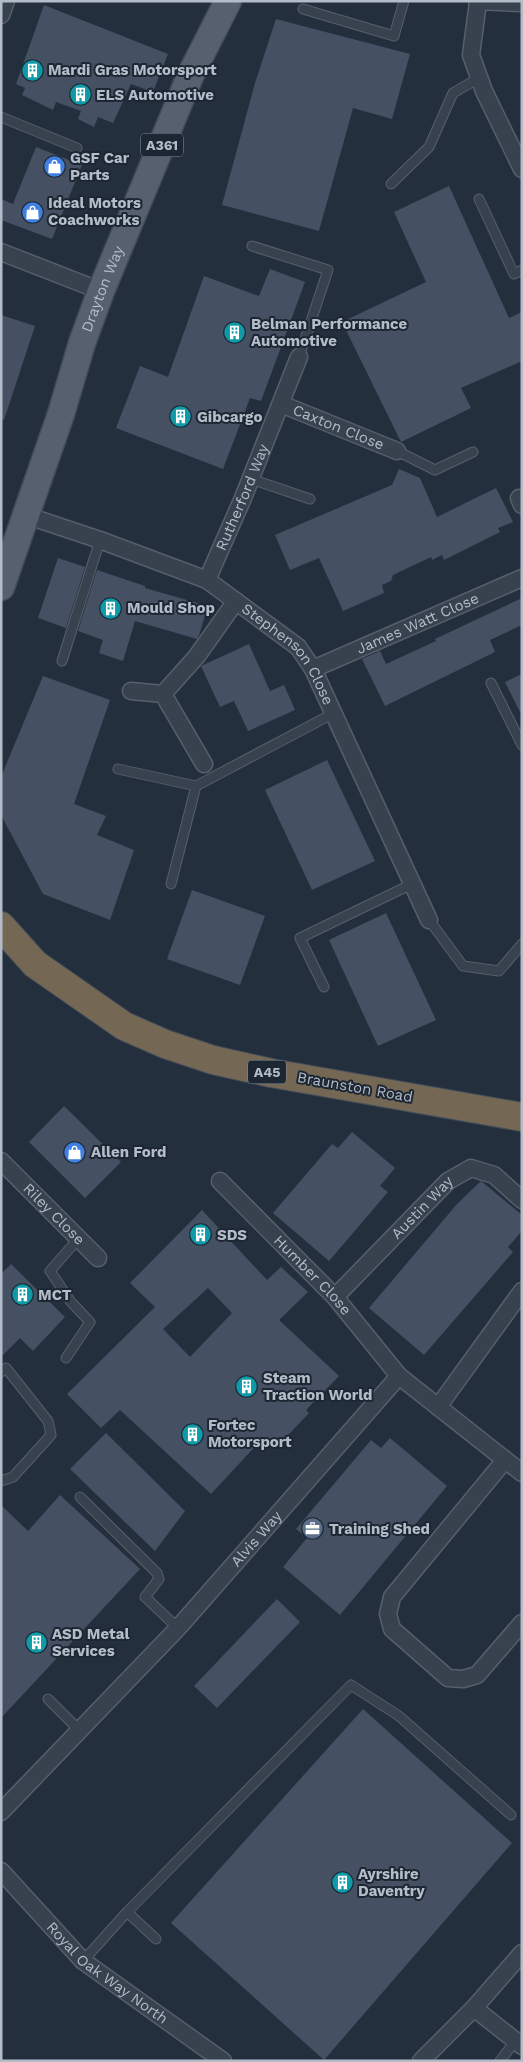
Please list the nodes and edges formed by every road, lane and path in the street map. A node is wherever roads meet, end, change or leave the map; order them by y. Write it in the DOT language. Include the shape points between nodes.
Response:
graph roads {
  1 [pos="6,1"];
  2 [pos="228,1"];
  3 [pos="404,1"];
  4 [pos="477,1"];
  5 [pos="522,2"];
  6 [pos="303,9"];
  7 [pos="1,15"];
  8 [pos="479,78"];
  9 [pos="1,117"];
  10 [pos="77,148"];
  11 [pos="520,159"];
  12 [pos="391,184"];
  13 [pos="479,200"];
  14 [pos="252,246"];
  15 [pos="1,252"];
  16 [pos="522,270"];
  17 [pos="102,292"];
  18 [pos="299,357"];
  19 [pos="281,404"];
  20 [pos="397,451"];
  21 [pos="473,452"];
  22 [pos="251,479"];
  23 [pos="310,499"];
  24 [pos="25,515"];
  25 [pos="100,540"];
  26 [pos="522,578"];
  27 [pos="207,580"];
  28 [pos="1,587"];
  29 [pos="236,601"];
  30 [pos="62,661"];
  31 [pos="313,669"];
  32 [pos="491,682"];
  33 [pos="131,691"];
  34 [pos="163,694"];
  35 [pos="334,713"];
  36 [pos="522,745"];
  37 [pos="204,764"];
  38 [pos="118,768"];
  39 [pos="196,786"];
  40 [pos="171,884"];
  41 [pos="412,884"];
  42 [pos="429,920"];
  43 [pos="1,926"];
  44 [pos="522,944"];
  45 [pos="1,951"];
  46 [pos="35,964"];
  47 [pos="324,987"];
  48 [pos="522,1117"];
  49 [pos="4,1170"];
  50 [pos="220,1181"];
  51 [pos="522,1200"];
  52 [pos="78,1238"];
  53 [pos="98,1258"];
  54 [pos="522,1291"];
  55 [pos="335,1297"];
  56 [pos="66,1358"];
  57 [pos="1,1372"];
  58 [pos="399,1376"];
  59 [pos="438,1408"];
  60 [pos="505,1460"];
  61 [pos="522,1473"];
  62 [pos="1,1481"];
  63 [pos="80,1497"];
  64 [pos="522,1623"];
  65 [pos="178,1628"];
  66 [pos="48,1699"];
  67 [pos="80,1731"];
  68 [pos="1,1812"];
  69 [pos="512,1815"];
  70 [pos="1,1871"];
  71 [pos="128,1912"];
  72 [pos="156,1939"];
  73 [pos="522,1953"];
  74 [pos="83,1961"];
  75 [pos="474,2008"];
  76 [pos="519,2044"];
  77 [pos="223,2061"];
  78 [pos="421,2061"];
  79 [pos="500,2061"];
  1 -- 7 [label="street"];
  2 -- 17 [label="main road, Drayton Way / A361" via="191,74"];
  3 -- 6 [label="lane" via="394,36"];
  4 -- 5 [label="street"];
  4 -- 8 [label="street" via="471,55"];
  8 -- 11 [label="street"];
  8 -- 12 [label="lane" via="454,93 429,147"];
  9 -- 10 [label="lane"];
  13 -- 16 [label="lane" via="514,274"];
  14 -- 18 [label="lane" via="328,270"];
  15 -- 17 [label="street"];
  17 -- 24 [label="main road, Drayton Way / A361"];
  18 -- 19 [label="street, Rutherford Way"];
  19 -- 20 [label="street, Caxton Close"];
  19 -- 22 [label="street, Rutherford Way"];
  20 -- 21 [label="lane" via="435,470"];
  22 -- 23 [label="lane"];
  22 -- 27 [label="street, Rutherford Way"];
  24 -- 25 [label="street, Stephenson Close"];
  24 -- 28 [label="main road, Drayton Way / A361"];
  25 -- 27 [label="street, Stephenson Close"];
  25 -- 30 [label="lane"];
  26 -- 31 [label="street, James Watt Close"];
  27 -- 29 [label="street, Stephenson Close"];
  29 -- 31 [label="street, Stephenson Close" via="298,647"];
  29 -- 34 [label="street" via="197,656"];
  31 -- 35 [label="street, Stephenson Close"];
  32 -- 36 [label="lane"];
  33 -- 34 [label="street"];
  34 -- 37 [label="street"];
  35 -- 39 [label="lane"];
  35 -- 41 [label="street, Stephenson Close"];
  38 -- 39 [label="lane"];
  39 -- 40 [label="lane"];
  41 -- 42 [label="street, Stephenson Close"];
  41 -- 47 [label="lane" via="300,938"];
  42 -- 44 [label="lane" via="463,966 499,971"];
  43 -- 46 [label="highway, Braunston Road / A45"];
  45 -- 46 [label="highway, Braunston Road / A45"];
  46 -- 48 [label="highway, Braunston Road / A45" via="124,1026 213,1060"];
  49 -- 52 [label="street, Riley Close"];
  50 -- 55 [label="street, Humber Close"];
  51 -- 55 [label="street, Austin Way" via="494,1176 471,1168 448,1181"];
  52 -- 53 [label="street, Riley Close"];
  52 -- 56 [label="lane" via="50,1271 71,1302 90,1322"];
  54 -- 59 [label="street"];
  55 -- 58 [label="street, Humber Close"];
  57 -- 62 [label="lane" via="6,1368 48,1421 51,1435 13,1477"];
  58 -- 59 [label="street"];
  58 -- 65 [label="street, Alvis Way"];
  59 -- 60 [label="street"];
  60 -- 61 [label="street"];
  60 -- 64 [label="street" via="392,1597 388,1614 392,1630 448,1678 463,1680 477,1675"];
  63 -- 65 [label="lane" via="157,1573 159,1579 145,1597"];
  65 -- 67 [label="street, Alvis Way"];
  66 -- 67 [label="lane"];
  67 -- 68 [label="street, Alvis Way"];
  69 -- 71 [label="lane" via="399,1716 351,1685"];
  70 -- 74 [label="street, Royal Oak Way North"];
  71 -- 72 [label="lane"];
  71 -- 74 [label="lane"];
  73 -- 75 [label="street"];
  74 -- 77 [label="street, Royal Oak Way North"];
  75 -- 76 [label="street"];
  75 -- 78 [label="street"];
  76 -- 79 [label="lane"];
}
